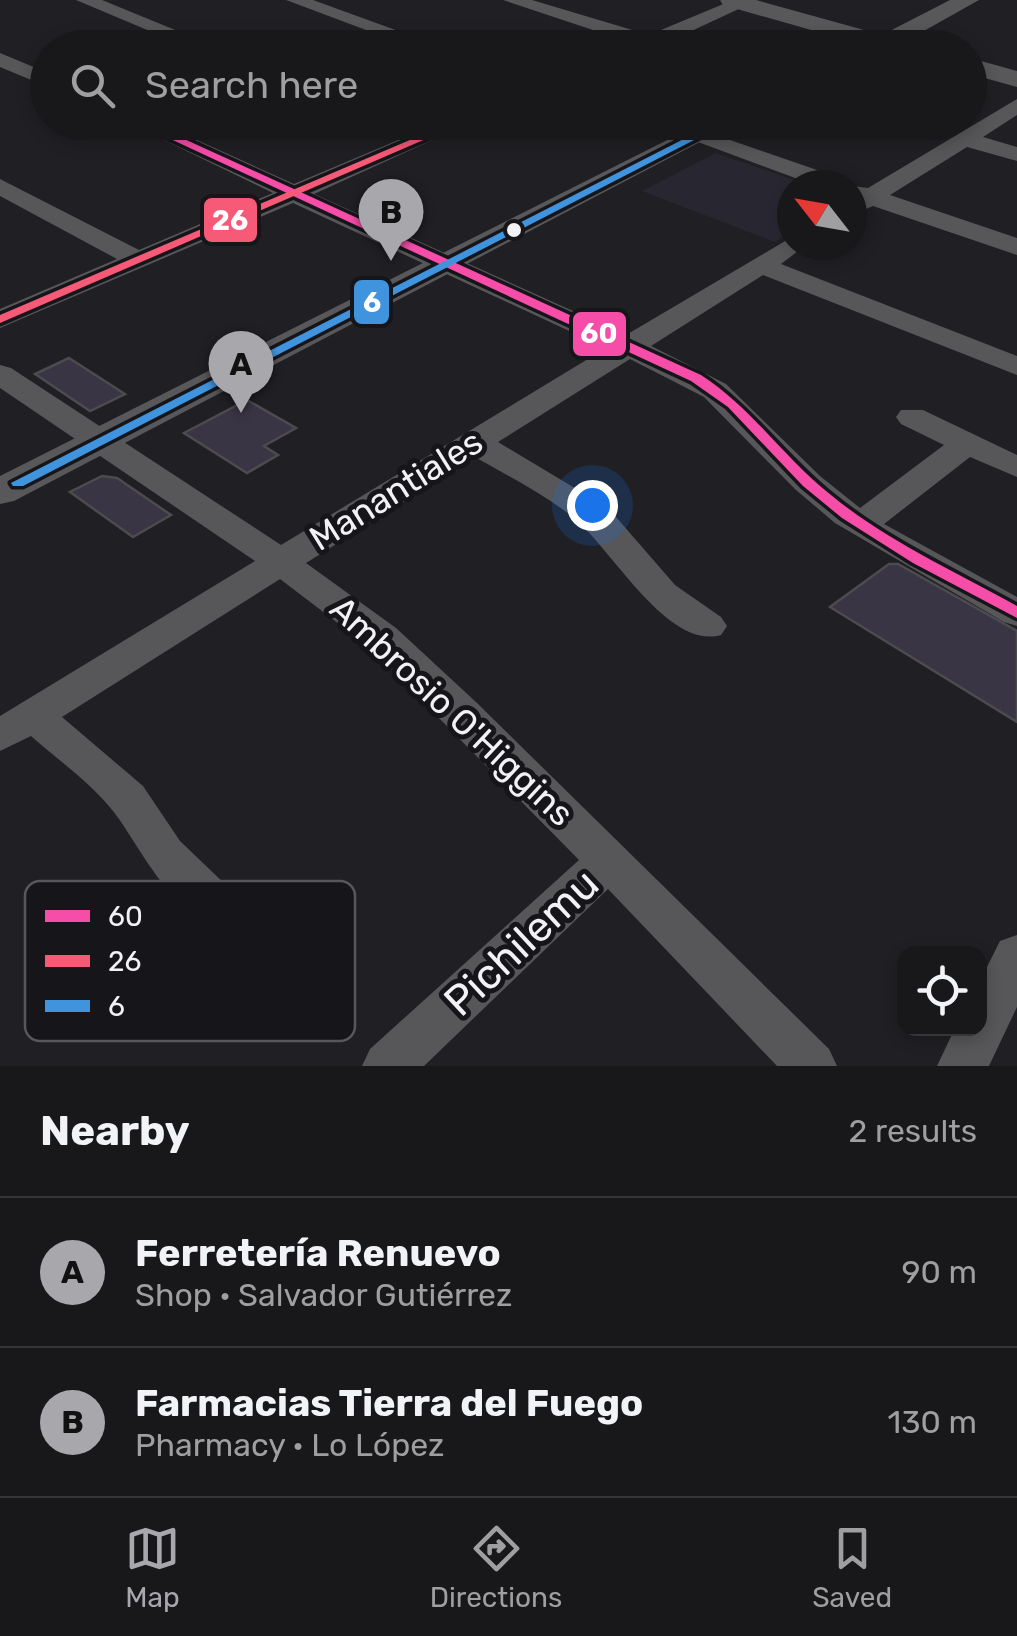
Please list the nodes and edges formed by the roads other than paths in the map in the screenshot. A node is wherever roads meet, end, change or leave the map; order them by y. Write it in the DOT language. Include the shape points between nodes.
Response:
graph roads {
  1 [pos="84,0"];
  2 [pos="295,0"];
  3 [pos="512,0"];
  4 [pos="968,0"];
  5 [pos="740,1"];
  6 [pos="163,30"];
  7 [pos="382,30"];
  8 [pos="599,30"];
  9 [pos="676,30"];
  10 [pos="835,30"];
  11 [pos="915,30"];
  12 [pos="0,59"];
  13 [pos="987,71"];
  14 [pos="30,73"];
  15 [pos="1017,79"];
  16 [pos="1017,106"];
  17 [pos="987,124"];
  18 [pos="177,140"];
  19 [pos="422,140"];
  20 [pos="690,140"];
  21 [pos="705,140"];
  22 [pos="961,140"];
  23 [pos="972,140"];
  24 [pos="1017,154"];
  25 [pos="793,170"];
  26 [pos="0,186"];
  27 [pos="867,193"];
  28 [pos="294,194"];
  29 [pos="867,201"];
  30 [pos="1017,247"];
  31 [pos="777,255"];
  32 [pos="138,260"];
  33 [pos="448,264"];
  34 [pos="760,265"];
  35 [pos="0,319"];
  36 [pos="628,346"];
  37 [pos="1017,366"];
  38 [pos="0,374"];
  39 [pos="912,417"];
  40 [pos="100,441"];
  41 [pos="474,442"];
  42 [pos="967,443"];
  43 [pos="1017,467"];
  44 [pos="0,492"];
  45 [pos="862,524"];
  46 [pos="281,562"];
  47 [pos="1017,614"];
  48 [pos="708,626"];
  49 [pos="17,725"];
  50 [pos="610,860"];
  51 [pos="191,881"];
  52 [pos="1017,956"];
  53 [pos="388,1066"];
  54 [pos="811,1066"];
  55 [pos="963,1066"];
  1 -- 6 [label="street"];
  2 -- 7 [label="street"];
  3 -- 8 [label="street"];
  4 -- 11 [label="main road"];
  5 -- 9 [label="street"];
  5 -- 10 [label="main road"];
  12 -- 14 [label="street"];
  13 -- 15 [label="main road"];
  16 -- 17 [label="street"];
  18 -- 28 [label="street"];
  19 -- 28 [label="street"];
  20 -- 33 [label="main road"];
  21 -- 25 [label="street"];
  22 -- 27 [label="street"];
  23 -- 24 [label="street"];
  26 -- 32 [label="street"];
  28 -- 32 [label="street"];
  28 -- 33 [label="street"];
  29 -- 30 [label="street"];
  31 -- 34 [label="street, Manantiales"];
  32 -- 35 [label="street"];
  33 -- 36 [label="street"];
  33 -- 40 [label="main road"];
  34 -- 36 [label="street, Manantiales"];
  34 -- 37 [label="street"];
  36 -- 41 [label="street, Manantiales"];
  36 -- 45 [label="street" via="733,402 811,486"];
  38 -- 40 [label="street, Ambrosio O'Higgins"];
  39 -- 42 [label="street"];
  40 -- 44 [label="main road"];
  40 -- 46 [label="street, Ambrosio O'Higgins"];
  41 -- 46 [label="street, Manantiales"];
  41 -- 48 [label="street" via="581,506 662,594"];
  42 -- 43 [label="street"];
  42 -- 45 [label="street"];
  45 -- 47 [label="street"];
  46 -- 49 [label="street, Manantiales"];
  46 -- 50 [label="street, Ambrosio O'Higgins" via="382,637"];
  49 -- 51 [label="street" via="128,798 164,854"];
  50 -- 53 [label="street, Pichilemu"];
  50 -- 54 [label="street, Ambrosio O'Higgins"];
  52 -- 55 [label="street"];
}
